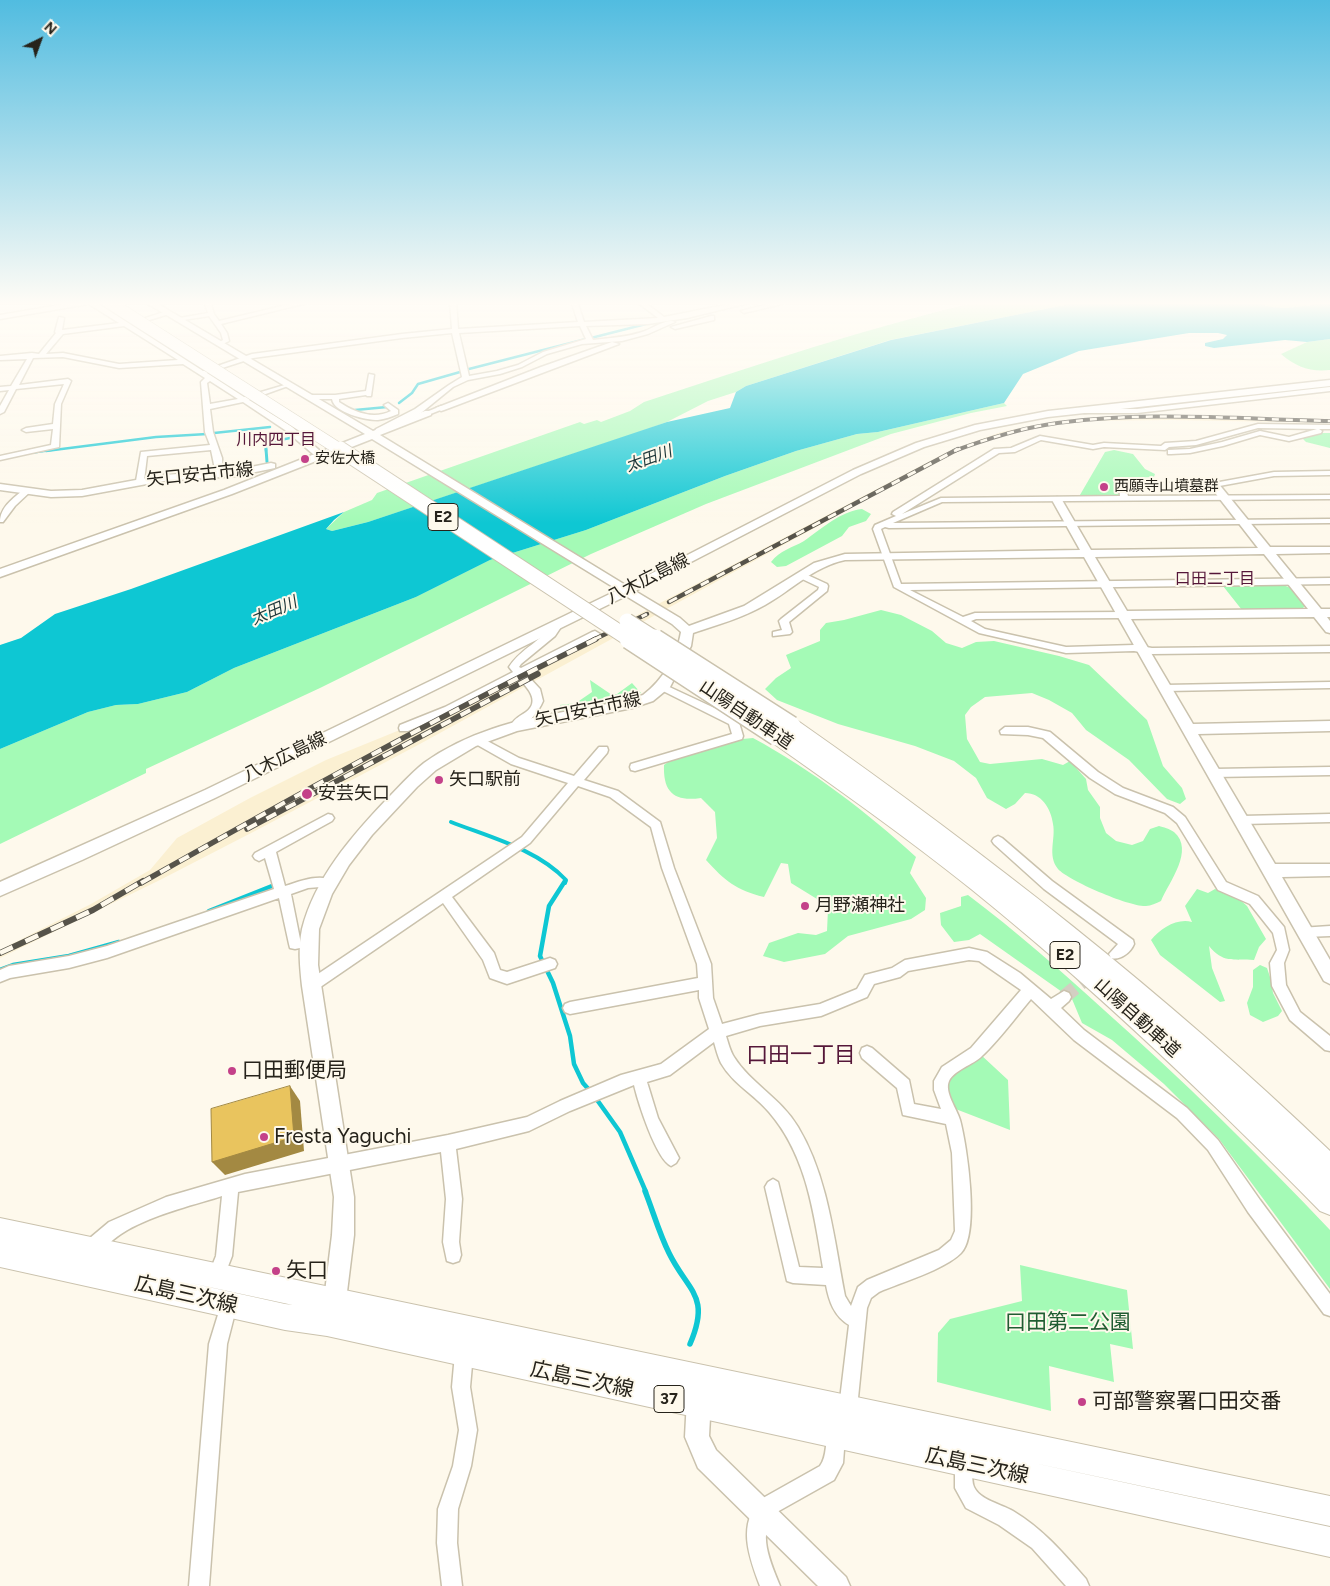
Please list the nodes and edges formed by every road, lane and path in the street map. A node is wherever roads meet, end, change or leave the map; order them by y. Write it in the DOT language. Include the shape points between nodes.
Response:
graph roads {
  1 [pos="20,375"];
  2 [pos="205,375"];
  3 [pos="225,375"];
  4 [pos="242,375"];
  5 [pos="270,375"];
  6 [pos="465,375"];
  7 [pos="490,375"];
  8 [pos="528,375"];
  9 [pos="210,378"];
  10 [pos="466,378"];
  11 [pos="373,379"];
  12 [pos="1330,383"];
  13 [pos="286,385"];
  14 [pos="13,388"];
  15 [pos="0,389"];
  16 [pos="1330,389"];
  17 [pos="335,396"];
  18 [pos="308,397"];
  19 [pos="244,400"];
  20 [pos="388,405"];
  21 [pos="207,407"];
  22 [pos="441,408"];
  23 [pos="1077,410"];
  24 [pos="0,412"];
  25 [pos="428,413"];
  26 [pos="56,426"];
  27 [pos="1330,427"];
  28 [pos="26,430"];
  29 [pos="1330,431"];
  30 [pos="375,436"];
  31 [pos="1111,443"];
  32 [pos="214,446"];
  33 [pos="316,452"];
  34 [pos="0,458"];
  35 [pos="220,474"];
  36 [pos="1330,474"];
  37 [pos="140,481"];
  38 [pos="1214,485"];
  39 [pos="0,487"];
  40 [pos="27,491"];
  41 [pos="1330,497"];
  42 [pos="1125,499"];
  43 [pos="1225,499"];
  44 [pos="1057,500"];
  45 [pos="906,516"];
  46 [pos="0,520"];
  47 [pos="1330,521"];
  48 [pos="1244,522"];
  49 [pos="1070,524"];
  50 [pos="878,526"];
  51 [pos="914,526"];
  52 [pos="1330,550"];
  53 [pos="1267,551"];
  54 [pos="1087,553"];
  55 [pos="886,556"];
  56 [pos="2,571"];
  57 [pos="802,575"];
  58 [pos="1293,582"];
  59 [pos="1330,582"];
  60 [pos="1106,584"];
  61 [pos="621,588"];
  62 [pos="898,588"];
  63 [pos="1324,613"];
  64 [pos="1123,615"];
  65 [pos="963,621"];
  66 [pos="558,624"];
  67 [pos="1330,629"];
  68 [pos="686,631"];
  69 [pos="595,634"];
  70 [pos="776,634"];
  71 [pos="1330,648"];
  72 [pos="1142,650"];
  73 [pos="520,673"];
  74 [pos="1330,685"];
  75 [pos="663,687"];
  76 [pos="1165,688"];
  77 [pos="516,725"];
  78 [pos="1330,726"];
  79 [pos="404,728"];
  80 [pos="1188,729"];
  81 [pos="784,731"];
  82 [pos="1005,731"];
  83 [pos="478,740"];
  84 [pos="603,750"];
  85 [pos="635,767"];
  86 [pos="1330,771"];
  87 [pos="1214,773"];
  88 [pos="575,780"];
  89 [pos="328,818"];
  90 [pos="1330,818"];
  91 [pos="1242,820"];
  92 [pos="998,841"];
  93 [pos="1330,870"];
  94 [pos="1270,871"];
  95 [pos="328,883"];
  96 [pos="0,889"];
  97 [pos="281,892"];
  98 [pos="444,895"];
  99 [pos="1330,931"];
  100 [pos="1305,932"];
  101 [pos="295,944"];
  102 [pos="1116,954"];
  103 [pos="550,964"];
  104 [pos="0,976"];
  105 [pos="1330,976"];
  106 [pos="705,983"];
  107 [pos="311,986"];
  108 [pos="1030,990"];
  109 [pos="1064,997"];
  110 [pos="1051,1007"];
  111 [pos="570,1008"];
  112 [pos="716,1032"];
  113 [pos="1330,1045"];
  114 [pos="867,1053"];
  115 [pos="639,1077"];
  116 [pos="952,1118"];
  117 [pos="448,1144"];
  118 [pos="671,1158"];
  119 [pos="338,1163"];
  120 [pos="1330,1170"];
  121 [pos="231,1186"];
  122 [pos="773,1187"];
  123 [pos="1330,1201"];
  124 [pos="0,1230"];
  125 [pos="90,1249"];
  126 [pos="9,1253"];
  127 [pos="453,1255"];
  128 [pos="216,1276"];
  129 [pos="833,1277"];
  130 [pos="229,1304"];
  131 [pos="1330,1308"];
  132 [pos="331,1312"];
  133 [pos="857,1321"];
  134 [pos="464,1354"];
  135 [pos="702,1377"];
  136 [pos="698,1406"];
  137 [pos="848,1408"];
  138 [pos="836,1436"];
  139 [pos="964,1463"];
  140 [pos="1330,1511"];
  141 [pos="762,1512"];
  142 [pos="1330,1542"];
  143 [pos="199,1586"];
  144 [pos="452,1586"];
  145 [pos="770,1586"];
  146 [pos="837,1586"];
  147 [pos="1079,1586"];
  1 -- 14 [label="street"];
  2 -- 9 [label="street"];
  3 -- 81 [label="highway, 山陽自動車道 / E2, bridge"];
  4 -- 81 [label="highway, 山陽自動車道 / E2, bridge" via="334,432"];
  5 -- 13 [label="street"];
  6 -- 10 [label="street"];
  7 -- 10 [label="street"];
  8 -- 22 [label="street"];
  9 -- 19 [label="street"];
  9 -- 21 [label="street" via="204,382"];
  10 -- 30 [label="street"];
  11 -- 17 [label="street" via="370,394"];
  12 -- 23 [label="street, 八木広島線"];
  13 -- 18 [label="street"];
  13 -- 19 [label="street"];
  14 -- 15 [label="street"];
  14 -- 24 [label="street"];
  14 -- 26 [label="street" via="68,380 58,404"];
  16 -- 23 [label="street" via="1137,410"];
  17 -- 18 [label="street"];
  17 -- 20 [label="street" via="336,403 343,408 374,418 384,418 395,412"];
  18 -- 30 [label="street"];
  19 -- 21 [label="street"];
  19 -- 33 [label="street" via="301,438"];
  21 -- 32 [label="street"];
  22 -- 25 [label="street"];
  23 -- 61 [label="street, 八木広島線" via="1026,417 920,445 857,472"];
  25 -- 30 [label="street"];
  26 -- 28 [label="street"];
  26 -- 34 [label="street" via="55,447"];
  27 -- 31 [label="street" via="1258,426 1196,443 1165,445 1165,448"];
  29 -- 31 [label="street" via="1315,431 1289,439 1260,432 1190,451 1148,452 1122,449"];
  30 -- 33 [label="street, 矢口安古市線"];
  30 -- 56 [label="street" via="228,492"];
  30 -- 61 [label="street"];
  31 -- 50 [label="street" via="1093,447 1040,438 1012,450 997,451"];
  32 -- 35 [label="street"];
  32 -- 37 [label="street" via="144,454"];
  33 -- 35 [label="street, 矢口安古市線" via="253,472"];
  35 -- 37 [label="street, 矢口安古市線"];
  36 -- 38 [label="street" via="1274,474"];
  37 -- 40 [label="street, 矢口安古市線" via="68,494"];
  38 -- 42 [label="street" via="1126,485"];
  38 -- 43 [label="street"];
  39 -- 40 [label="street, 矢口安古市線"];
  40 -- 46 [label="street"];
  41 -- 43 [label="street"];
  42 -- 43 [label="street"];
  42 -- 44 [label="street"];
  43 -- 48 [label="street"];
  44 -- 45 [label="street" via="941,500"];
  44 -- 49 [label="street"];
  45 -- 50 [label="street"];
  45 -- 51 [label="street" via="906,522"];
  47 -- 48 [label="street"];
  48 -- 49 [label="street"];
  48 -- 53 [label="street"];
  49 -- 51 [label="street"];
  49 -- 54 [label="street"];
  50 -- 51 [label="street"];
  50 -- 55 [label="street"];
  52 -- 53 [label="street"];
  53 -- 54 [label="street"];
  53 -- 58 [label="street"];
  54 -- 55 [label="street"];
  54 -- 60 [label="street"];
  55 -- 57 [label="street" via="829,559"];
  55 -- 62 [label="street"];
  57 -- 68 [label="street" via="749,609"];
  57 -- 70 [label="street" via="824,586 822,591 784,621 787,632"];
  58 -- 59 [label="street"];
  58 -- 60 [label="street"];
  58 -- 63 [label="street"];
  60 -- 62 [label="street"];
  60 -- 64 [label="street"];
  61 -- 66 [label="street, 八木広島線"];
  61 -- 68 [label="street" via="676,621"];
  62 -- 65 [label="street"];
  63 -- 64 [label="street"];
  63 -- 67 [label="street"];
  64 -- 65 [label="street" via="975,616"];
  64 -- 72 [label="street"];
  65 -- 72 [label="street" via="982,631 1066,650"];
  66 -- 73 [label="street" via="552,634 517,662 514,667"];
  66 -- 96 [label="street, 八木広島線" via="210,794"];
  68 -- 75 [label="street, 矢口安古市線" via="685,646"];
  69 -- 73 [label="street"];
  71 -- 72 [label="street"];
  72 -- 76 [label="street"];
  73 -- 77 [label="street" via="536,691 538,701 533,712"];
  73 -- 79 [label="street"];
  74 -- 76 [label="street"];
  75 -- 77 [label="street, 矢口安古市線" via="648,698 632,703"];
  75 -- 85 [label="street" via="734,722 738,736"];
  76 -- 80 [label="street"];
  77 -- 83 [label="street, 矢口安古市線"];
  78 -- 80 [label="street"];
  80 -- 87 [label="street"];
  81 -- 120 [label="highway, 山陽自動車道 / E2" via="908,808 1089,950 1196,1044"];
  81 -- 123 [label="highway, 山陽自動車道 / E2" via="979,883 1074,962 1180,1056"];
  82 -- 113 [label="street" via="1028,730 1046,735 1094,775 1119,791 1169,810 1181,820 1222,886 1254,900 1279,931 1283,950 1277,963 1279,986 1295,1016"];
  83 -- 88 [label="street" via="515,761"];
  83 -- 95 [label="street, 矢口安古市線" via="446,756 415,780 362,836"];
  84 -- 88 [label="street"];
  86 -- 87 [label="street"];
  87 -- 91 [label="street"];
  88 -- 98 [label="street" via="526,840"];
  88 -- 106 [label="street" via="614,794 656,825 668,868 704,964"];
  89 -- 97 [label="street" via="264,853"];
  90 -- 91 [label="street"];
  91 -- 94 [label="street"];
  92 -- 102 [label="street" via="1048,886 1128,944"];
  93 -- 94 [label="street"];
  94 -- 100 [label="street"];
  95 -- 97 [label="street" via="308,883"];
  95 -- 107 [label="street, 矢口安古市線" via="311,931 308,958"];
  97 -- 101 [label="street" via="286,897"];
  97 -- 104 [label="street" via="107,952"];
  98 -- 103 [label="street" via="489,957 495,974 507,978"];
  98 -- 107 [label="street"];
  99 -- 100 [label="street"];
  100 -- 105 [label="street"];
  106 -- 111 [label="street"];
  106 -- 112 [label="street"];
  107 -- 119 [label="street, 矢口安古市線"];
  108 -- 110 [label="street"];
  108 -- 112 [label="street" via="982,956 969,954 905,966 895,973 870,979 862,993 821,1010 760,1020"];
  108 -- 116 [label="street" via="976,1053 947,1072 941,1081 940,1090"];
  109 -- 110 [label="street"];
  110 -- 131 [label="street" via="1079,1035 1182,1113 1213,1145"];
  112 -- 115 [label="street" via="665,1070"];
  112 -- 129 [label="street" via="727,1060 774,1106 793,1132 809,1167 821,1209"];
  114 -- 116 [label="street" via="904,1085 908,1110"];
  115 -- 117 [label="street" via="529,1124"];
  115 -- 118 [label="street" via="644,1103"];
  116 -- 133 [label="street" via="960,1152 962,1181 962,1231 957,1246 945,1256 873,1286 864,1293"];
  117 -- 119 [label="street"];
  117 -- 127 [label="street" via="454,1199"];
  119 -- 121 [label="street"];
  119 -- 132 [label="street, 矢口安古市線" via="344,1197 343,1235"];
  121 -- 125 [label="street" via="166,1205 115,1228"];
  121 -- 128 [label="street" via="224,1256"];
  122 -- 129 [label="street" via="793,1275"];
  124 -- 126 [label="main road, 広島三次線 / 37"];
  125 -- 126 [label="main road, 広島三次線 / 37"];
  125 -- 128 [label="main road, 広島三次線 / 37"];
  126 -- 130 [label="main road, 広島三次線 / 37"];
  128 -- 132 [label="main road, 広島三次線 / 37"];
  129 -- 133 [label="street" via="837,1298 846,1314"];
  130 -- 132 [label="main road, 広島三次線 / 37" via="285,1317"];
  130 -- 143 [label="street" via="218,1344"];
  132 -- 134 [label="main road, 広島三次線 / 37"];
  132 -- 135 [label="main road, 広島三次線 / 37"];
  133 -- 137 [label="street"];
  134 -- 136 [label="main road, 広島三次線 / 37"];
  134 -- 144 [label="street" via="461,1387 468,1430 462,1466 448,1510 447,1543"];
  135 -- 136 [label="street"];
  135 -- 137 [label="main road, 広島三次線 / 37"];
  136 -- 138 [label="main road, 広島三次線 / 37"];
  136 -- 141 [label="street" via="697,1437 707,1459"];
  137 -- 140 [label="main road, 広島三次線 / 37"];
  138 -- 139 [label="main road, 広島三次線 / 37"];
  138 -- 141 [label="street" via="834,1463 826,1473"];
  139 -- 142 [label="main road, 広島三次線 / 37"];
  139 -- 147 [label="street" via="964,1488 973,1501 1006,1518 1039,1541"];
  141 -- 145 [label="street" via="756,1528 759,1557"];
  141 -- 146 [label="street"];
}
